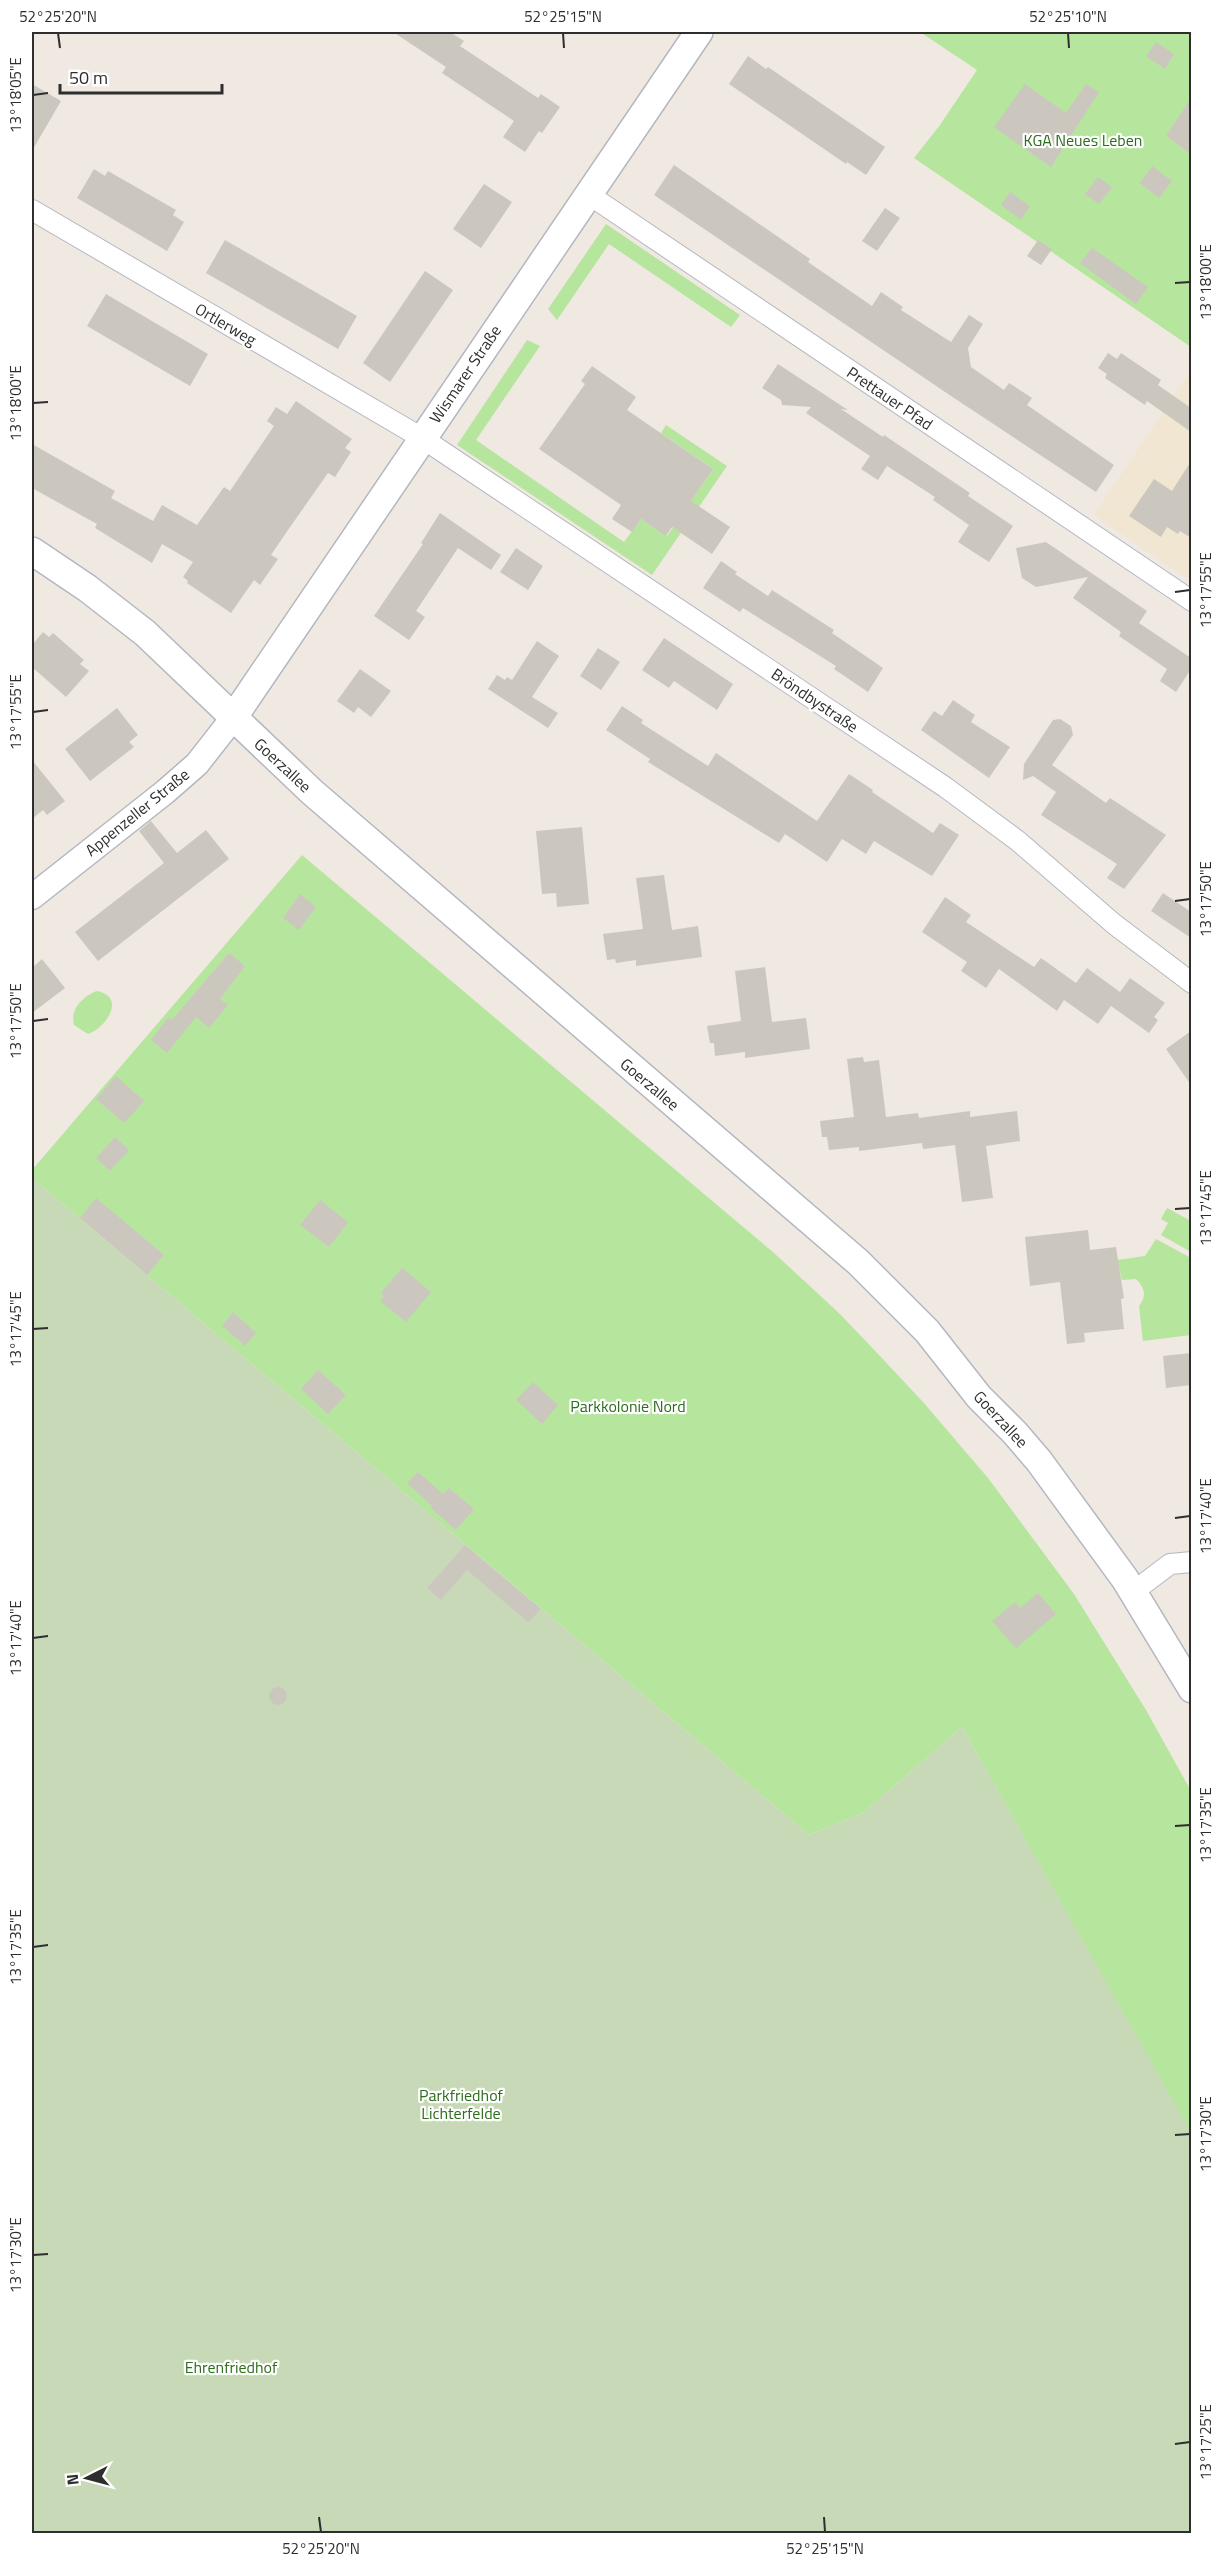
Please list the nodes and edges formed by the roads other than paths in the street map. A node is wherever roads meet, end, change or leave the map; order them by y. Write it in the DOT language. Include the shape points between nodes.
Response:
graph roads {
  1 [pos="699,32"];
  2 [pos="588,194"];
  3 [pos="32,210"];
  4 [pos="422,438"];
  5 [pos="32,550"];
  6 [pos="1191,601"];
  7 [pos="233,718"];
  8 [pos="32,897"];
  9 [pos="1191,983"];
  10 [pos="1191,1562"];
  11 [pos="1133,1592"];
  12 [pos="1191,1689"];
  1 -- 2 [label="main road, Wismarer Straße"];
  2 -- 4 [label="main road, Wismarer Straße"];
  2 -- 6 [label="street, Prettauer Pfad"];
  3 -- 4 [label="street, Ortlerweg"];
  4 -- 7 [label="main road, Wismarer Straße"];
  4 -- 9 [label="street, Bröndbystraße" via="945,787 1018,841 1114,924"];
  5 -- 7 [label="main road, Goerzallee" via="145,633"];
  7 -- 8 [label="street, Appenzeller Straße" via="197,764"];
  7 -- 11 [label="main road, Goerzallee" via="353,828 858,1262 927,1331 979,1397 1016,1433"];
  10 -- 11 [label="street" via="1170,1564"];
  11 -- 12 [label="main road, Goerzallee"];
}
